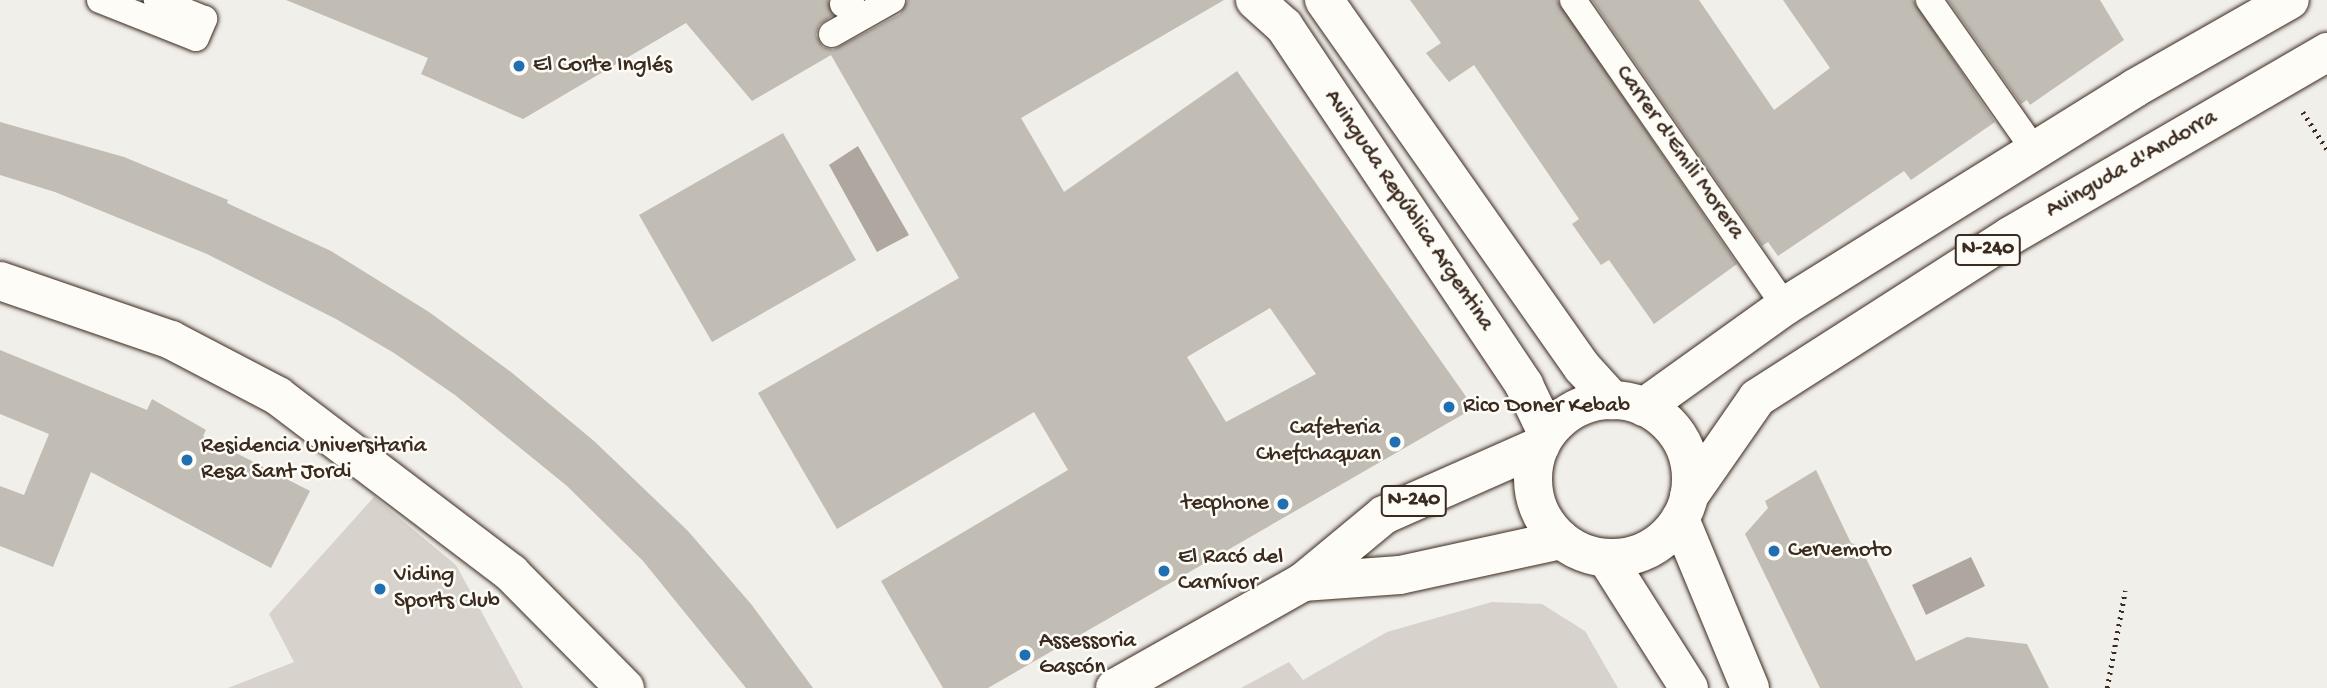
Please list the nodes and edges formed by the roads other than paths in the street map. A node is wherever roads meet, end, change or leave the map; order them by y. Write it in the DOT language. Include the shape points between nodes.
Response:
graph roads {
  1 [pos="100,0"];
  2 [pos="157,0"];
  3 [pos="892,0"];
  4 [pos="1255,0"];
  5 [pos="1324,0"];
  6 [pos="1573,0"];
  7 [pos="1929,0"];
  8 [pos="2290,0"];
  9 [pos="832,34"];
  10 [pos="2327,52"];
  11 [pos="2035,151"];
  12 [pos="0,281"];
  13 [pos="1785,306"];
  14 [pos="1628,404"];
  15 [pos="1544,439"];
  16 [pos="1684,507"];
  17 [pos="1561,540"];
  18 [pos="1607,559"];
  19 [pos="1303,582"];
  20 [pos="625,688"];
  21 [pos="1115,688"];
  22 [pos="1689,688"];
  23 [pos="1750,688"];
  1 -- 2 [label="lane" via="195,38 204,19"];
  3 -- 9 [label="lane"];
  4 -- 15 [label="main road, Avinguda República Argentina" via="1284,26 1524,384"];
  5 -- 14 [label="main road" via="1582,367"];
  6 -- 13 [label="lane, Carrer d'Emili Morera"];
  7 -- 11 [label="lane"];
  8 -- 11 [label="main road, N-240"];
  10 -- 16 [label="main road, Avinguda d'Andorra / N-240" via="2010,236 1757,398"];
  11 -- 13 [label="main road, N-240"];
  12 -- 20 [label="main road" via="171,340 278,396 511,573"];
  13 -- 14 [label="main road, N-240"];
  14 -- 15 [label="main road, N-240" via="1583,405"];
  14 -- 16 [label="main road" via="1670,426 1682,443 1690,474"];
  15 -- 17 [label="main road" via="1533,466 1534,497 1547,525"];
  15 -- 19 [label="main road, N-240" via="1384,515"];
  16 -- 18 [label="main road, N-240" via="1649,549"];
  16 -- 23 [label="main road"];
  17 -- 18 [label="main road" via="1583,553"];
  17 -- 19 [label="main road, N-240" via="1401,575"];
  18 -- 22 [label="main road"];
  19 -- 21 [label="main road, N-240"];
}
